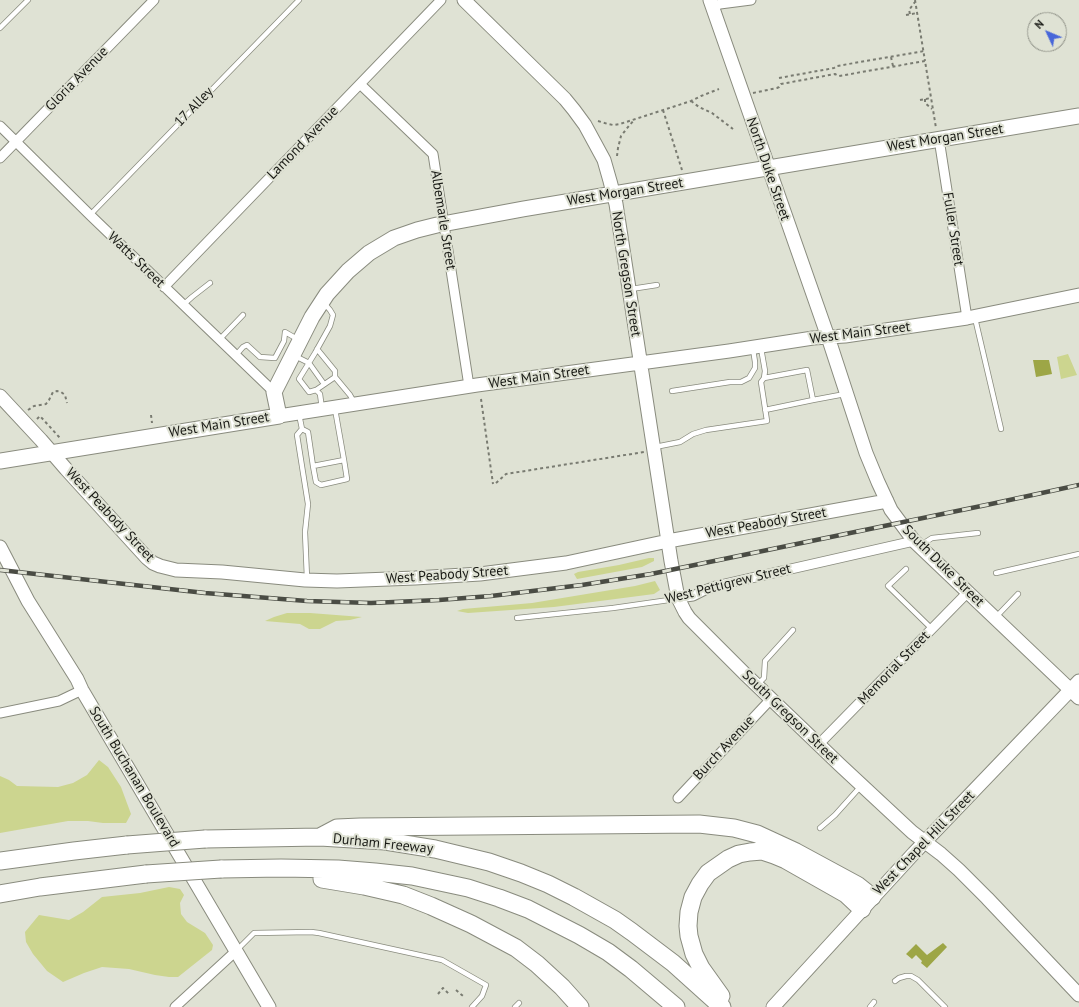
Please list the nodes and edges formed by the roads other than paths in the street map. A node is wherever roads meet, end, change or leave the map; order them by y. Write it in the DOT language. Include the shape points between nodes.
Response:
graph roads {
  1 [pos="28,0"];
  2 [pos="154,0"];
  3 [pos="299,0"];
  4 [pos="441,0"];
  5 [pos="464,0"];
  6 [pos="751,0"];
  7 [pos="711,3"];
  8 [pos="0,28"];
  9 [pos="360,84"];
  10 [pos="1079,116"];
  11 [pos="0,126"];
  12 [pos="937,134"];
  13 [pos="16,141"];
  14 [pos="0,158"];
  15 [pos="768,167"];
  16 [pos="613,194"];
  17 [pos="90,215"];
  18 [pos="444,224"];
  19 [pos="210,283"];
  20 [pos="657,285"];
  21 [pos="164,287"];
  22 [pos="629,289"];
  23 [pos="1079,295"];
  24 [pos="322,301"];
  25 [pos="183,305"];
  26 [pos="243,315"];
  27 [pos="971,317"];
  28 [pos="828,337"];
  29 [pos="219,340"];
  30 [pos="301,340"];
  31 [pos="757,347"];
  32 [pos="317,349"];
  33 [pos="293,355"];
  34 [pos="235,356"];
  35 [pos="309,363"];
  36 [pos="640,363"];
  37 [pos="335,377"];
  38 [pos="764,378"];
  39 [pos="324,384"];
  40 [pos="469,386"];
  41 [pos="316,390"];
  42 [pos="672,391"];
  43 [pos="274,392"];
  44 [pos="846,394"];
  45 [pos="0,396"];
  46 [pos="813,400"];
  47 [pos="355,404"];
  48 [pos="329,408"];
  49 [pos="765,410"];
  50 [pos="299,412"];
  51 [pos="279,416"];
  52 [pos="302,429"];
  53 [pos="1001,429"];
  54 [pos="649,450"];
  55 [pos="52,452"];
  56 [pos="344,460"];
  57 [pos="0,461"];
  58 [pos="314,466"];
  59 [pos="887,501"];
  60 [pos="978,533"];
  61 [pos="668,541"];
  62 [pos="917,544"];
  63 [pos="0,547"];
  64 [pos="1079,554"];
  65 [pos="906,569"];
  66 [pos="996,573"];
  67 [pos="307,580"];
  68 [pos="968,592"];
  69 [pos="1018,594"];
  70 [pos="678,598"];
  71 [pos="517,618"];
  72 [pos="995,618"];
  73 [pos="932,629"];
  74 [pos="793,630"];
  75 [pos="757,685"];
  76 [pos="1076,689"];
  77 [pos="82,690"];
  78 [pos="771,699"];
  79 [pos="0,713"];
  80 [pos="820,744"];
  81 [pos="862,785"];
  82 [pos="678,798"];
  83 [pos="820,828"];
  84 [pos="320,837"];
  85 [pos="925,841"];
  86 [pos="0,861"];
  87 [pos="281,868"];
  88 [pos="0,894"];
  89 [pos="867,903"];
  90 [pos="236,951"];
  91 [pos="895,981"];
  92 [pos="1079,995"];
  93 [pos="874,1002"];
  94 [pos="519,1003"];
  95 [pos="778,1005"];
  96 [pos="176,1007"];
  97 [pos="269,1007"];
  98 [pos="472,1007"];
  99 [pos="515,1007"];
  100 [pos="580,1007"];
  101 [pos="676,1007"];
  102 [pos="722,1007"];
  103 [pos="726,1007"];
  104 [pos="870,1007"];
  105 [pos="946,1007"];
  1 -- 8 [label="lane"];
  2 -- 13 [label="street, Gloria Avenue"];
  3 -- 17 [label="lane, 17 Alley"];
  4 -- 9 [label="street, Lamond Avenue"];
  5 -- 16 [label="main road, North Gregson Street" via="574,110 604,160"];
  6 -- 7 [label="street"];
  7 -- 15 [label="main road, North Duke Street"];
  9 -- 18 [label="street, Albemarle Street" via="433,154"];
  9 -- 21 [label="street, Lamond Avenue"];
  10 -- 12 [label="main road, West Morgan Street"];
  11 -- 13 [label="street, Watts Street"];
  12 -- 15 [label="main road, West Morgan Street"];
  12 -- 27 [label="street, Fuller Street"];
  13 -- 14 [label="street, Gloria Avenue"];
  13 -- 17 [label="street, Watts Street"];
  15 -- 16 [label="main road, West Morgan Street"];
  15 -- 28 [label="main road, North Duke Street"];
  16 -- 18 [label="main road, West Morgan Street"];
  16 -- 22 [label="main road, North Gregson Street"];
  17 -- 21 [label="street, Watts Street"];
  18 -- 24 [label="main road, West Morgan Street" via="394,238 369,253 334,285"];
  18 -- 40 [label="street, Albemarle Street"];
  19 -- 25 [label="lane"];
  20 -- 22 [label="lane"];
  21 -- 25 [label="street, Watts Street"];
  22 -- 36 [label="main road, North Gregson Street"];
  23 -- 27 [label="main road, West Main Street"];
  24 -- 30 [label="main road, West Morgan Street"];
  24 -- 32 [label="lane" via="333,315"];
  25 -- 29 [label="street, Watts Street"];
  26 -- 29 [label="lane"];
  27 -- 28 [label="main road, West Main Street"];
  27 -- 53 [label="lane"];
  28 -- 31 [label="main road, West Main Street"];
  28 -- 44 [label="main road, South Duke Street"];
  29 -- 34 [label="street, Watts Street"];
  30 -- 33 [label="main road, West Morgan Street"];
  30 -- 34 [label="lane" via="285,332 284,341 275,358 260,357 247,345"];
  31 -- 36 [label="main road, West Main Street"];
  31 -- 38 [label="lane" via="765,371"];
  31 -- 42 [label="lane" via="755,368 749,378 741,382"];
  32 -- 35 [label="lane"];
  32 -- 37 [label="lane" via="335,371"];
  33 -- 35 [label="lane"];
  33 -- 43 [label="main road, West Morgan Street"];
  34 -- 43 [label="street, Watts Street"];
  35 -- 39 [label="lane"];
  35 -- 41 [label="lane" via="299,379 309,392"];
  36 -- 40 [label="main road, West Main Street"];
  36 -- 54 [label="main road, South Gregson Street"];
  37 -- 39 [label="lane"];
  37 -- 47 [label="lane"];
  38 -- 46 [label="lane" via="807,370"];
  38 -- 49 [label="lane" via="761,382"];
  39 -- 41 [label="lane"];
  40 -- 47 [label="main road, West Main Street"];
  41 -- 48 [label="lane"];
  43 -- 51 [label="main road"];
  44 -- 46 [label="lane"];
  44 -- 59 [label="main road, South Duke Street" via="866,453"];
  45 -- 55 [label="main road, West Peabody Street"];
  46 -- 49 [label="lane"];
  47 -- 48 [label="main road, West Main Street"];
  48 -- 50 [label="main road, West Main Street"];
  48 -- 56 [label="lane"];
  49 -- 54 [label="lane" via="767,421 706,430 680,442"];
  50 -- 51 [label="main road, West Main Street"];
  50 -- 52 [label="lane"];
  51 -- 55 [label="main road, West Main Street"];
  52 -- 58 [label="lane" via="308,432"];
  52 -- 67 [label="lane" via="298,435 308,504 305,532"];
  54 -- 61 [label="main road, South Gregson Street"];
  55 -- 57 [label="main road, West Main Street"];
  55 -- 67 [label="main road, West Peabody Street" via="153,563 176,570"];
  56 -- 58 [label="lane"];
  56 -- 58 [label="lane" via="347,479 321,485 316,482"];
  59 -- 61 [label="main road, West Peabody Street"];
  59 -- 62 [label="main road, South Duke Street"];
  60 -- 62 [label="lane" via="932,538"];
  61 -- 67 [label="main road, West Peabody Street" via="566,563 480,574 368,580"];
  61 -- 70 [label="main road, South Gregson Street"];
  62 -- 68 [label="main road, South Duke Street"];
  62 -- 70 [label="street, West Pettigrew Street" via="716,586 693,596"];
  63 -- 77 [label="main road, South Buchanan Boulevard"];
  64 -- 66 [label="lane"];
  65 -- 73 [label="lane" via="888,586"];
  68 -- 72 [label="main road, South Duke Street"];
  68 -- 73 [label="street, Memorial Street"];
  69 -- 72 [label="lane"];
  70 -- 71 [label="lane, West Pettigrew Street"];
  70 -- 75 [label="main road, South Gregson Street" via="689,618"];
  72 -- 76 [label="main road, South Duke Street"];
  73 -- 80 [label="street, Memorial Street"];
  74 -- 75 [label="lane" via="765,661 764,678"];
  75 -- 78 [label="main road, South Gregson Street"];
  76 -- 85 [label="main road, West Chapel Hill Street"];
  77 -- 79 [label="street" via="59,701"];
  77 -- 90 [label="main road, South Buchanan Boulevard"];
  78 -- 80 [label="main road, South Gregson Street"];
  78 -- 82 [label="street, Burch Avenue"];
  80 -- 81 [label="main road, South Gregson Street"];
  81 -- 83 [label="lane"];
  81 -- 85 [label="main road, South Gregson Street"];
  84 -- 86 [label="highway, Durham Freeway, bridge" via="205,839 127,845"];
  84 -- 89 [label="highway" via="337,828 360,827 699,824 734,828 757,834 796,852 857,885"];
  84 -- 102 [label="highway, Durham Freeway" via="385,841 436,849 489,862 548,884 600,911 632,932 673,963"];
  85 -- 89 [label="main road, West Chapel Hill Street"];
  85 -- 92 [label="main road, South Gregson Street" via="959,870"];
  87 -- 88 [label="highway, Durham Freeway, bridge" via="146,874"];
  87 -- 100 [label="highway" via="310,877 335,880 403,896 471,924 516,948 562,987"];
  87 -- 101 [label="highway, Durham Freeway" via="338,869 412,876 468,888 499,898 553,921 608,952"];
  89 -- 95 [label="main road, West Chapel Hill Street"];
  89 -- 103 [label="highway" via="786,860 762,851 739,854 718,865 708,873 693,897 688,926 694,954"];
  90 -- 96 [label="street"];
  90 -- 97 [label="main road, South Buchanan Boulevard"];
  90 -- 98 [label="lane" via="254,933 319,933 442,960 486,985 482,996"];
  91 -- 105 [label="lane" via="912,976"];
  93 -- 104 [label="lane"];
  94 -- 99 [label="lane"];
}
